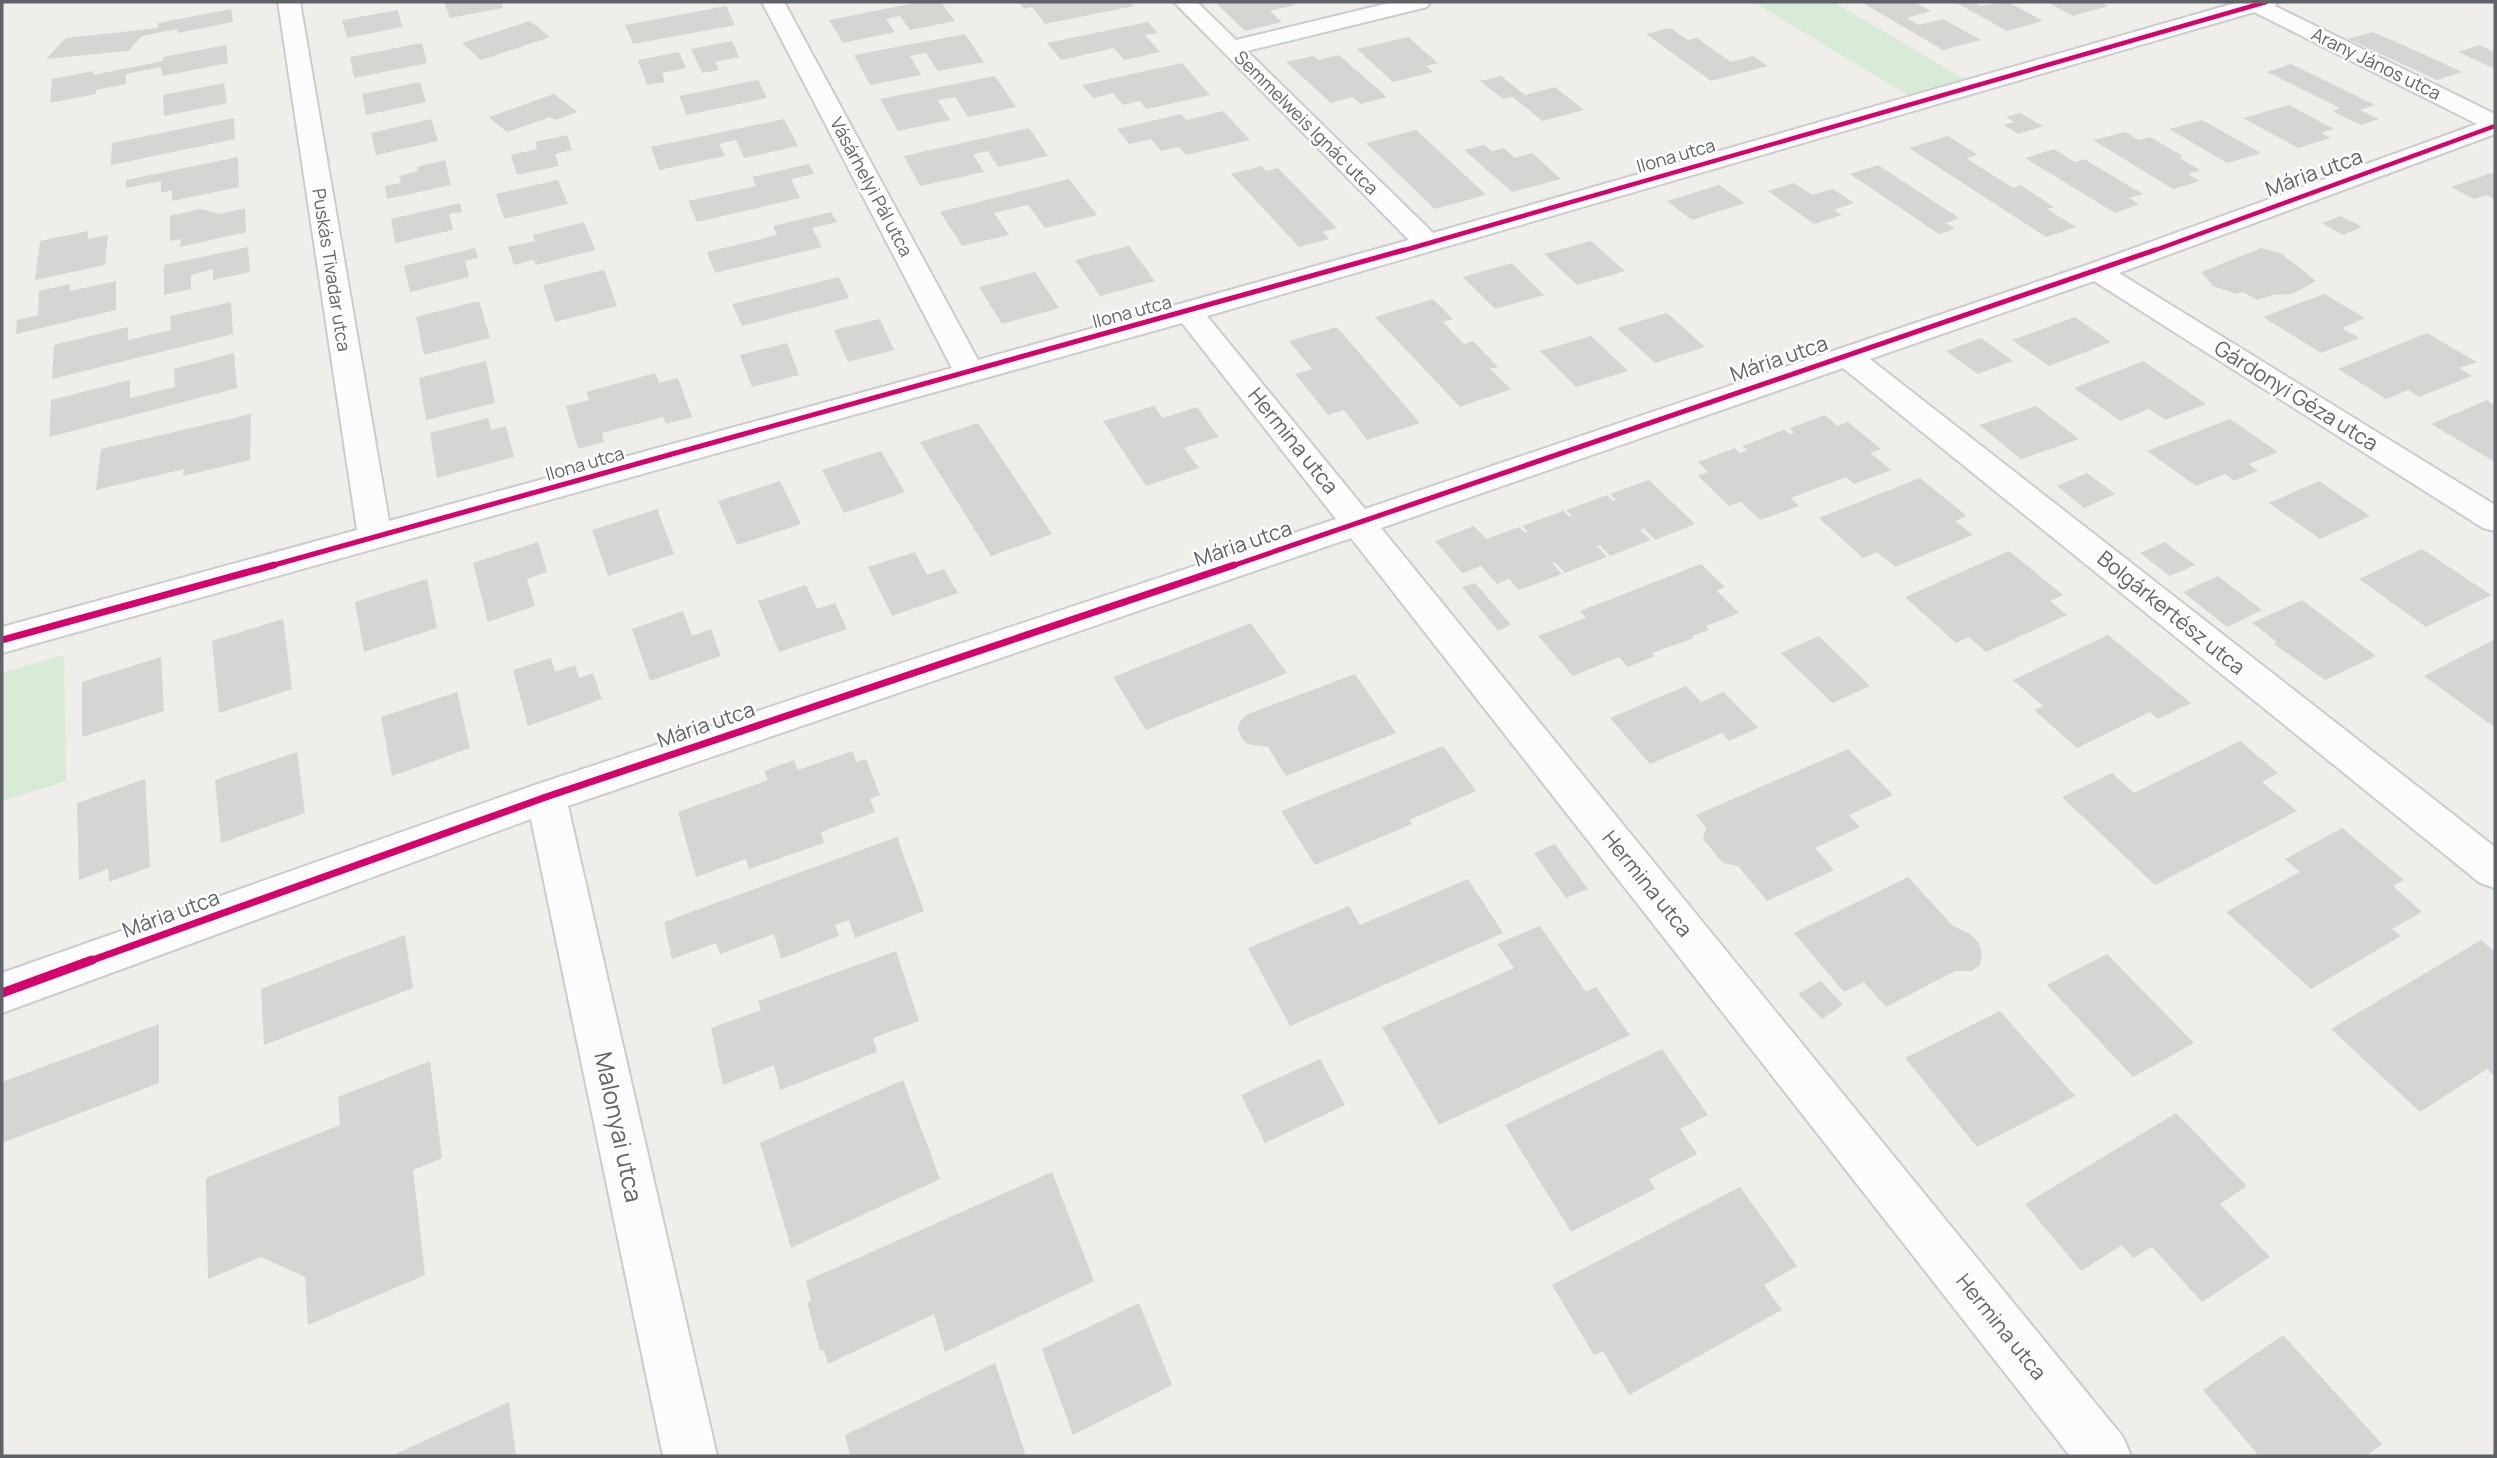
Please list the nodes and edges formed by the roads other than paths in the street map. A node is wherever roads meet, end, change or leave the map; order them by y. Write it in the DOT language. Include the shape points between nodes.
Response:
graph roads {
  1 [pos="289,2"];
  2 [pos="773,2"];
  3 [pos="1185,2"];
  4 [pos="1419,2"];
  5 [pos="2258,3"];
  6 [pos="1390,5"];
  7 [pos="1230,48"];
  8 [pos="2495,125"];
  9 [pos="1428,244"];
  10 [pos="2097,271"];
  11 [pos="1189,312"];
  12 [pos="1846,355"];
  13 [pos="970,373"];
  14 [pos="2495,520"];
  15 [pos="1359,523"];
  16 [pos="374,539"];
  17 [pos="2,640"];
  18 [pos="546,797"];
  19 [pos="2495,871"];
  20 [pos="2,993"];
  21 [pos="690,1456"];
  22 [pos="2104,1456"];
  1 -- 16 [label="street, Puskás Tivadar utca"];
  2 -- 13 [label="street, Vásárhelyi Pál utca"];
  3 -- 7 [label="street, Semmelweis Ignác utca"];
  4 -- 6 [label="street"];
  5 -- 8 [label="street, Arany János utca"];
  5 -- 9 [label="street, Ilona utca"];
  6 -- 7 [label="street"];
  7 -- 9 [label="street, Semmelweis Ignác utca"];
  8 -- 10 [label="street, Mária utca"];
  9 -- 11 [label="street, Ilona utca"];
  10 -- 12 [label="street, Mária utca"];
  10 -- 14 [label="street, Gárdonyi Géza utca"];
  11 -- 13 [label="street, Ilona utca"];
  11 -- 15 [label="street, Hermina utca"];
  12 -- 15 [label="street, Mária utca"];
  12 -- 19 [label="street, Bolgárkertész utca"];
  13 -- 16 [label="street, Ilona utca"];
  15 -- 18 [label="street, Mária utca"];
  15 -- 22 [label="street, Hermina utca"];
  16 -- 17 [label="street, Ilona utca"];
  18 -- 20 [label="street, Mária utca"];
  18 -- 21 [label="street, Malonyai utca"];
}
